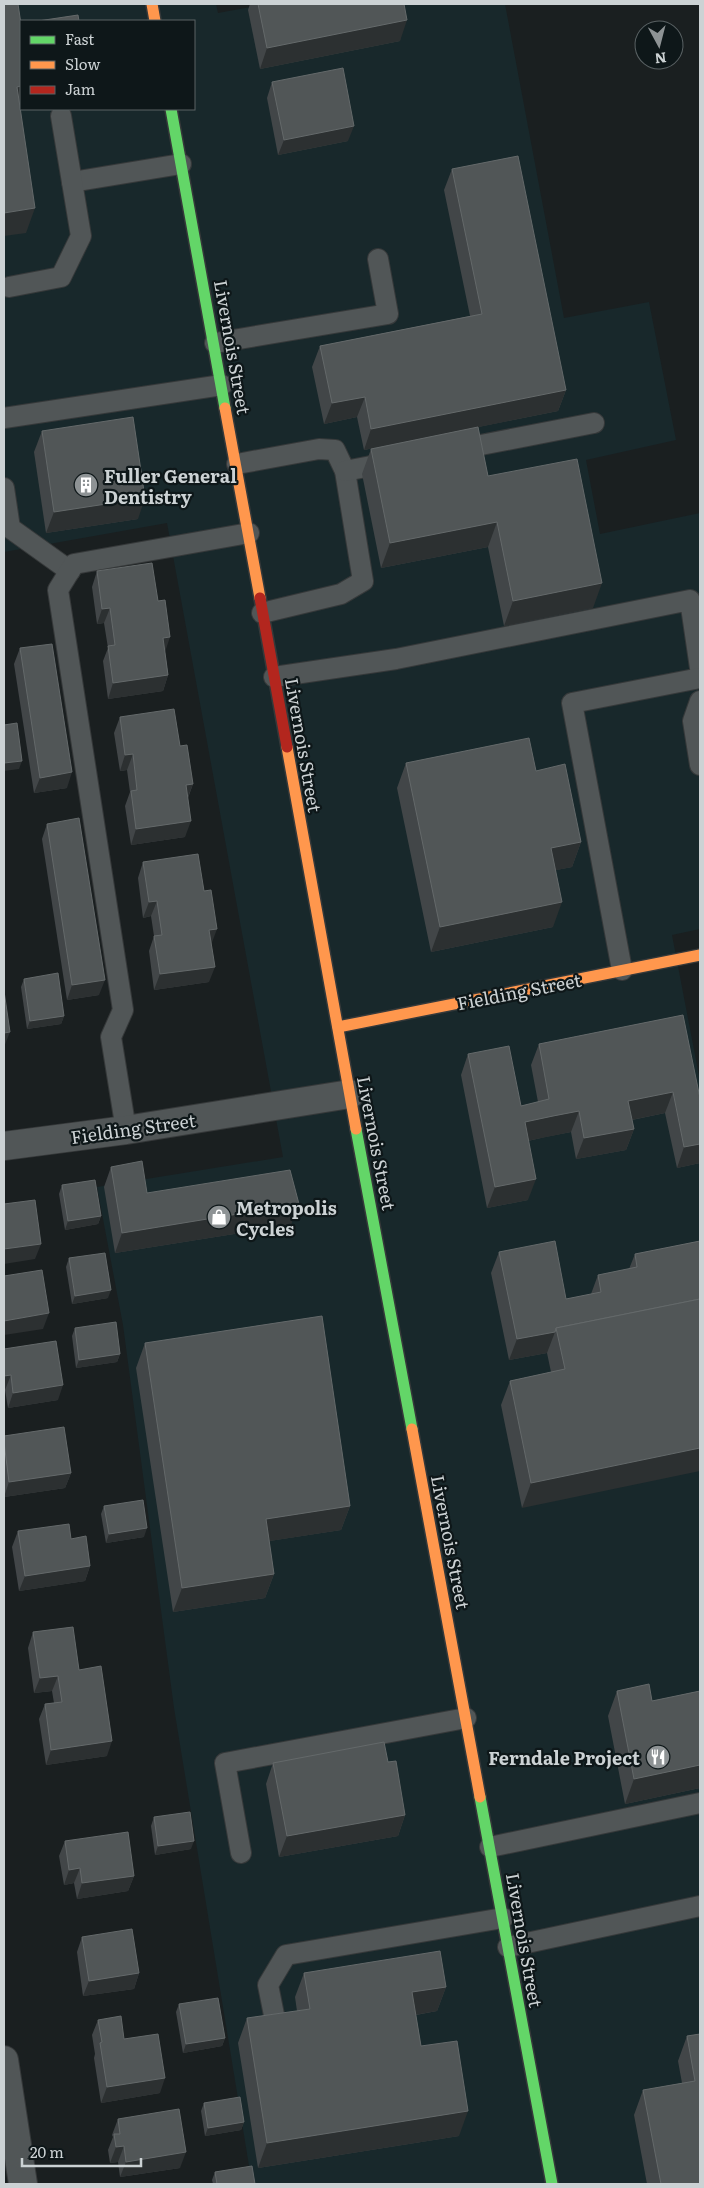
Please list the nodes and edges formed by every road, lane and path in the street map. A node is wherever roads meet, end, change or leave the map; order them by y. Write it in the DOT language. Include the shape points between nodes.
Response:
graph roads {
  1 [pos="152,4"];
  2 [pos="155,20"];
  3 [pos="172,110"];
  4 [pos="61,116"];
  5 [pos="182,164"];
  6 [pos="72,182"];
  7 [pos="378,259"];
  8 [pos="9,288"];
  9 [pos="215,343"];
  10 [pos="222,385"];
  11 [pos="4,418"];
  12 [pos="594,423"];
  13 [pos="441,453"];
  14 [pos="412,458"];
  15 [pos="237,464"];
  16 [pos="344,471"];
  17 [pos="4,488"];
  18 [pos="249,534"];
  19 [pos="70,571"];
  20 [pos="262,612"];
  21 [pos="700,668"];
  22 [pos="274,677"];
  23 [pos="700,678"];
  24 [pos="700,701"];
  25 [pos="700,765"];
  26 [pos="700,955"];
  27 [pos="622,970"];
  28 [pos="338,1027"];
  29 [pos="350,1094"];
  30 [pos="126,1130"];
  31 [pos="4,1146"];
  32 [pos="466,1718"];
  33 [pos="700,1803"];
  34 [pos="490,1847"];
  35 [pos="241,1853"];
  36 [pos="700,1906"];
  37 [pos="503,1918"];
  38 [pos="508,1947"];
  39 [pos="275,2020"];
  40 [pos="4,2060"];
  41 [pos="23,2184"];
  42 [pos="552,2184"];
  1 -- 2 [label="street"];
  3 -- 5 [label="street, Livernois Street"];
  4 -- 6 [label="lane"];
  5 -- 6 [label="lane"];
  5 -- 9 [label="street, Livernois Street"];
  6 -- 8 [label="lane" via="81,236 62,277"];
  7 -- 9 [label="lane" via="388,314"];
  9 -- 10 [label="street, Livernois Street"];
  10 -- 11 [label="lane"];
  10 -- 15 [label="street, Livernois Street"];
  12 -- 13 [label="lane"];
  14 -- 16 [label="lane"];
  15 -- 16 [label="lane" via="334,450"];
  15 -- 18 [label="street, Livernois Street"];
  16 -- 20 [label="lane" via="363,581 341,594"];
  17 -- 19 [label="lane" via="10,528"];
  18 -- 19 [label="lane" via="74,564"];
  18 -- 20 [label="street, Livernois Street"];
  19 -- 30 [label="lane" via="58,590 123,1010 111,1037"];
  20 -- 22 [label="street, Livernois Street"];
  21 -- 22 [label="lane" via="690,600 396,659"];
  22 -- 28 [label="street, Livernois Street"];
  23 -- 27 [label="lane" via="572,703"];
  24 -- 25 [label="lane" via="693,721"];
  26 -- 27 [label="street, Fielding Street"];
  27 -- 28 [label="street, Fielding Street"];
  28 -- 29 [label="street, Livernois Street"];
  29 -- 30 [label="street, Fielding Street"];
  29 -- 32 [label="street, Livernois Street"];
  30 -- 31 [label="street, Fielding Street"];
  32 -- 34 [label="street, Livernois Street"];
  32 -- 35 [label="lane" via="225,1763"];
  33 -- 34 [label="lane"];
  34 -- 37 [label="street, Livernois Street"];
  36 -- 38 [label="lane"];
  37 -- 38 [label="street, Livernois Street"];
  37 -- 39 [label="lane" via="286,1954 268,1985"];
  38 -- 42 [label="street, Livernois Street"];
  40 -- 41 [label="street"];
}
